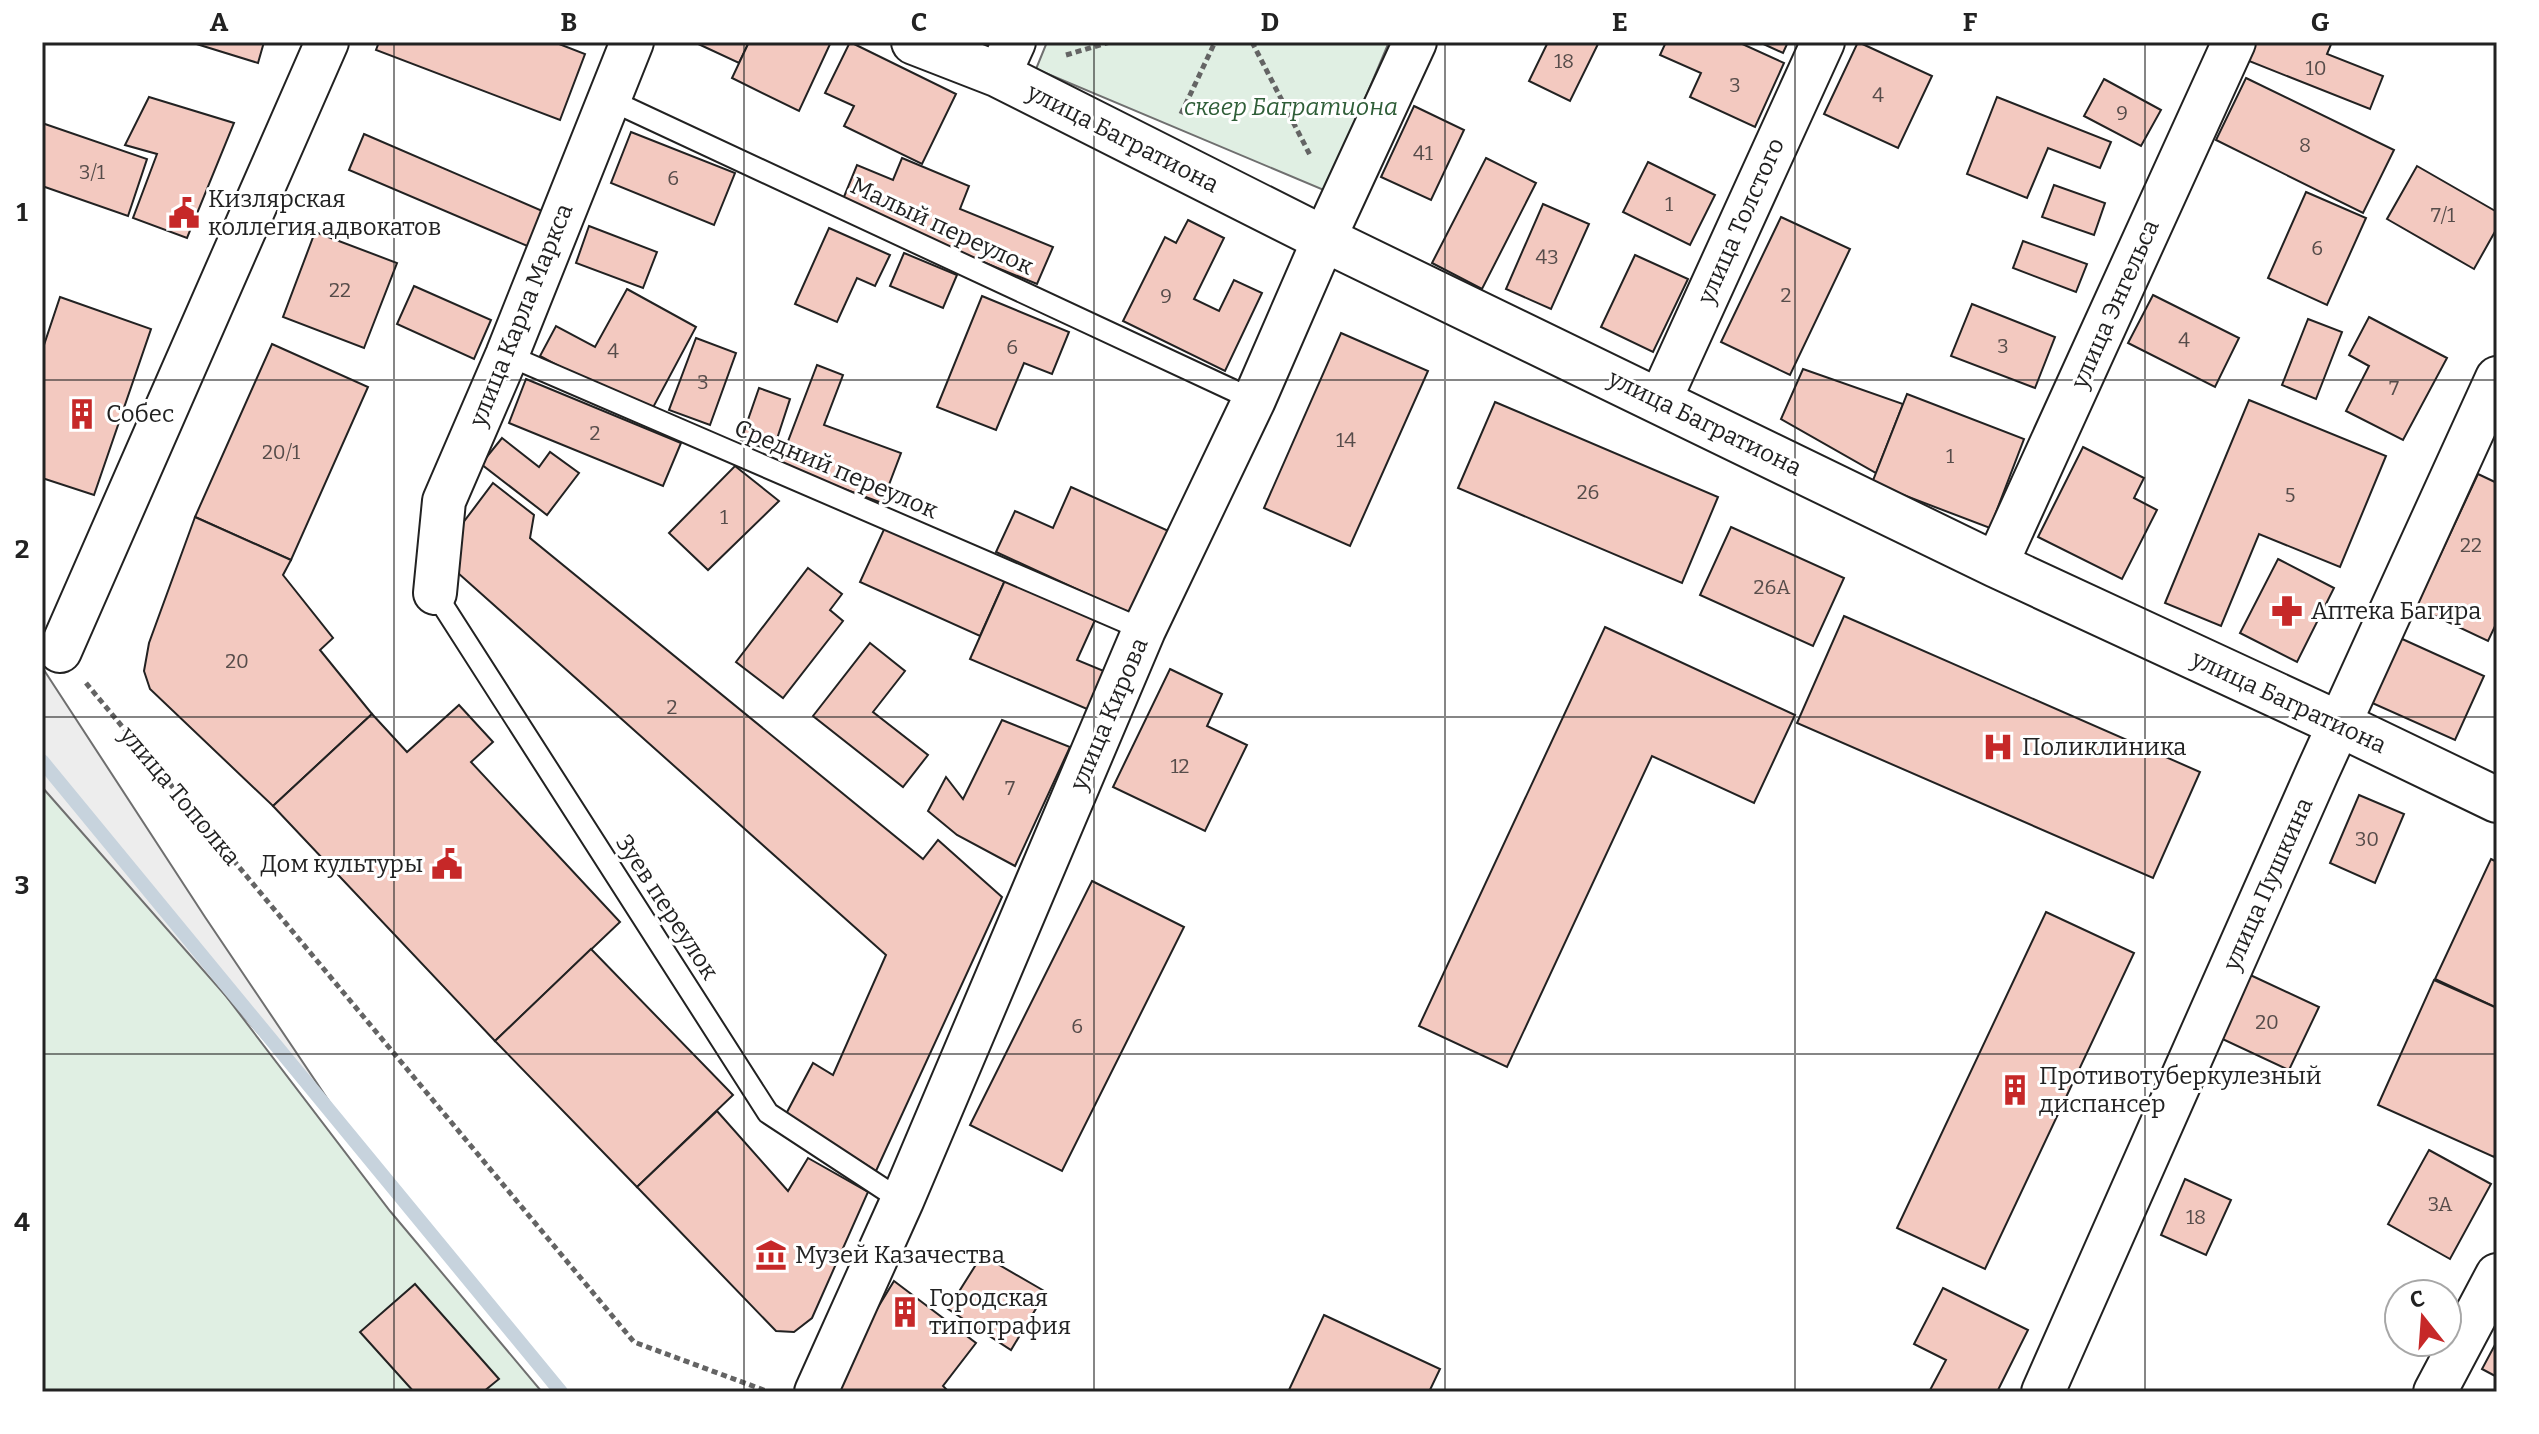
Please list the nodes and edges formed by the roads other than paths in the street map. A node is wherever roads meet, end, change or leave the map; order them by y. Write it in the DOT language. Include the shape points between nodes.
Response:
graph roads {
  1 [pos="327,42"];
  2 [pos="632,42"];
  3 [pos="914,42"];
  4 [pos="1415,42"];
  5 [pos="1823,42"];
  6 [pos="2234,42"];
  7 [pos="1006,59"];
  8 [pos="608,99"];
  9 [pos="1324,239"];
  10 [pos="507,355"];
  11 [pos="2497,378"];
  12 [pos="1254,400"];
  13 [pos="1660,400"];
  14 [pos="1996,565"];
  15 [pos="435,593"];
  16 [pos="1144,630"];
  17 [pos="60,651"];
  18 [pos="2339,724"];
  19 [pos="2497,800"];
  20 [pos="902,1201"];
  21 [pos="2497,1275"];
  22 [pos="816,1392"];
  23 [pos="2043,1392"];
  24 [pos="2435,1392"];
  1 -- 17 [label="street"];
  2 -- 8 [label="street, улица Карла Маркса"];
  3 -- 7 [label="main road, улица Багратиона"];
  4 -- 9 [label="street, улица Кирова"];
  5 -- 13 [label="street, улица Толстого"];
  6 -- 14 [label="street, улица Энгельса"];
  7 -- 9 [label="main road, улица Багратиона"];
  8 -- 10 [label="street, улица Карла Маркса"];
  8 -- 12 [label="lane, Малый переулок"];
  9 -- 12 [label="street, улица Кирова"];
  9 -- 13 [label="main road, улица Багратиона"];
  10 -- 15 [label="street, улица Карла Маркса" via="444,501"];
  10 -- 16 [label="lane, Средний переулок"];
  11 -- 18 [label="street, улица Пушкина"];
  12 -- 16 [label="street, улица Кирова"];
  13 -- 14 [label="main road, улица Багратиона"];
  14 -- 18 [label="main road, улица Багратиона"];
  15 -- 20 [label="lane, Зуев переулок" via="768,1113"];
  16 -- 20 [label="street, улица Кирова"];
  18 -- 19 [label="main road, улица Багратиона"];
  18 -- 23 [label="street, улица Пушкина"];
  20 -- 22 [label="street, улица Кирова"];
  21 -- 24 [label="street"];
}
